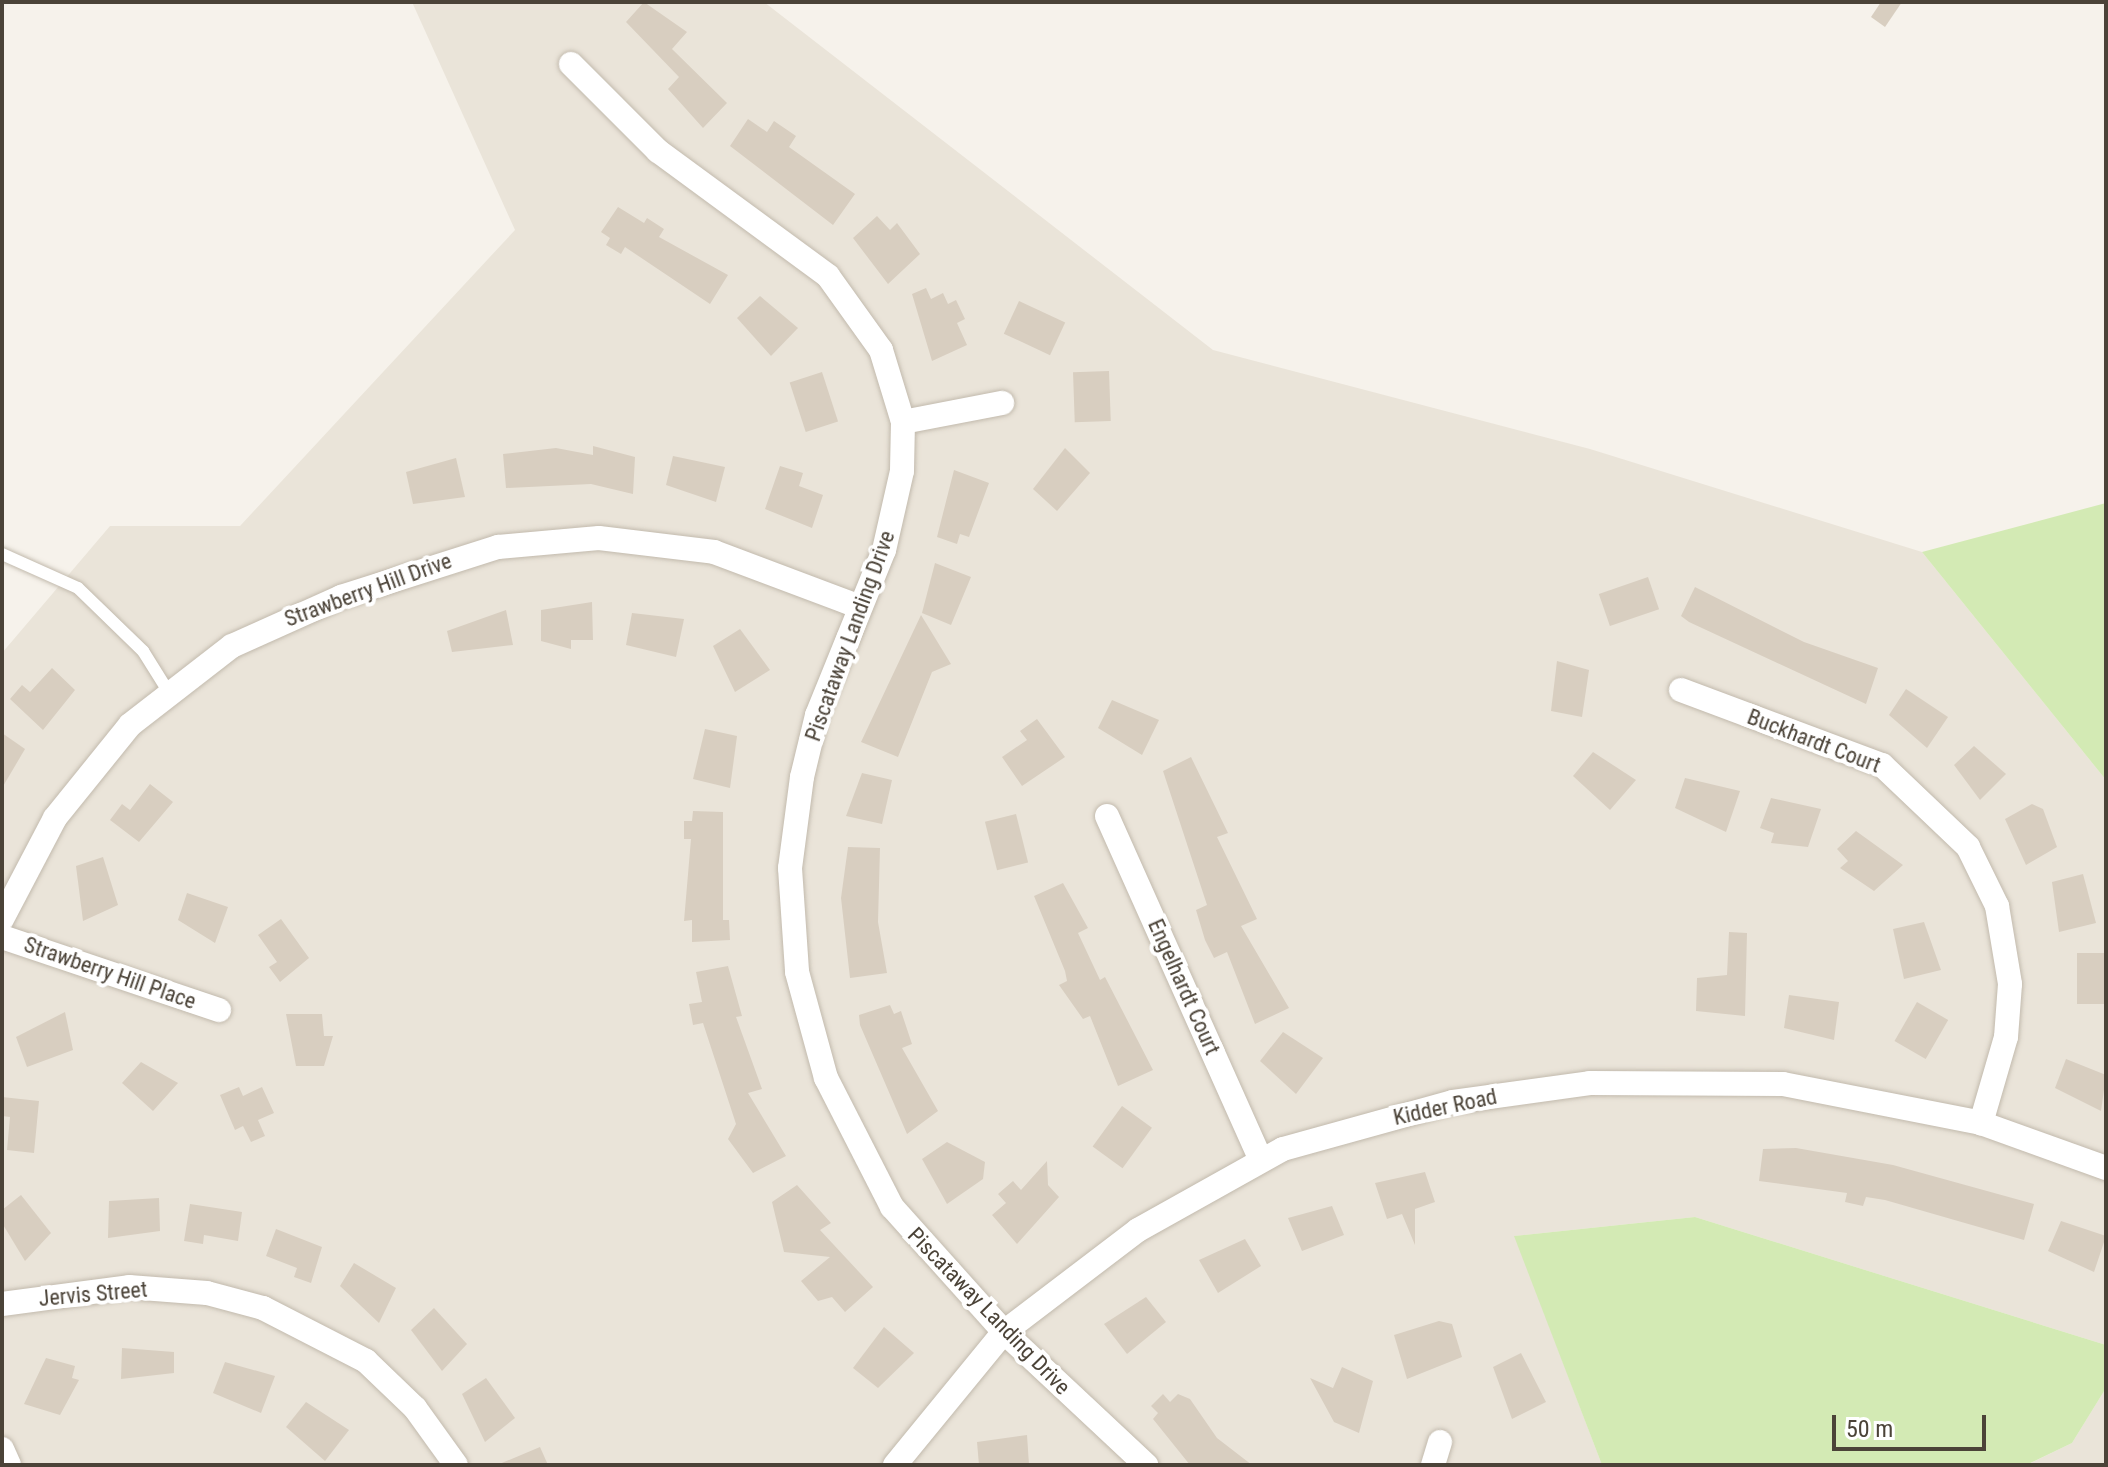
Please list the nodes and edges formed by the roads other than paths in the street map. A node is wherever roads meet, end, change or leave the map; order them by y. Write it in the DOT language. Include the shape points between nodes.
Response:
graph roads {
  1 [pos="571,64"];
  2 [pos="1002,403"];
  3 [pos="903,422"];
  4 [pos="2,554"];
  5 [pos="858,606"];
  6 [pos="1681,690"];
  7 [pos="168,691"];
  8 [pos="1107,816"];
  9 [pos="2,919"];
  10 [pos="2,937"];
  11 [pos="219,1010"];
  12 [pos="1981,1123"];
  13 [pos="1260,1158"];
  14 [pos="2106,1168"];
  15 [pos="2,1304"];
  16 [pos="1004,1332"];
  17 [pos="2,1449"];
  18 [pos="9,1465"];
  19 [pos="456,1465"];
  20 [pos="895,1465"];
  21 [pos="1146,1465"];
  1 -- 3 [label="street, Piscataway Landing Drive" via="658,151 828,276 876,341"];
  2 -- 3 [label="street"];
  3 -- 5 [label="street, Piscataway Landing Drive" via="895,510"];
  4 -- 7 [label="lane" via="78,588 143,651"];
  5 -- 7 [label="street, Strawberry Hill Drive" via="714,552 630,538 538,541 463,555 341,597 232,646"];
  5 -- 16 [label="street, Piscataway Landing Drive" via="817,715 793,826 797,972 826,1078 871,1176 924,1249"];
  6 -- 12 [label="street, Buckhardt Court" via="1882,765 1968,847 1997,906 2010,984 2006,1037"];
  7 -- 9 [label="street, Strawberry Hill Drive" via="76,786"];
  8 -- 13 [label="street, Engelhardt Court"];
  10 -- 11 [label="street, Strawberry Hill Place"];
  12 -- 13 [label="street, Kidder Road" via="1783,1084 1590,1083 1453,1102"];
  12 -- 14 [label="street, Kidder Road"];
  13 -- 16 [label="street, Kidder Road" via="1138,1230"];
  15 -- 19 [label="street, Jervis Street" via="129,1287 207,1293 263,1308 366,1361 415,1408"];
  16 -- 20 [label="street, Kidder Road"];
  16 -- 21 [label="street, Piscataway Landing Drive"];
  17 -- 18 [label="street"];
}
